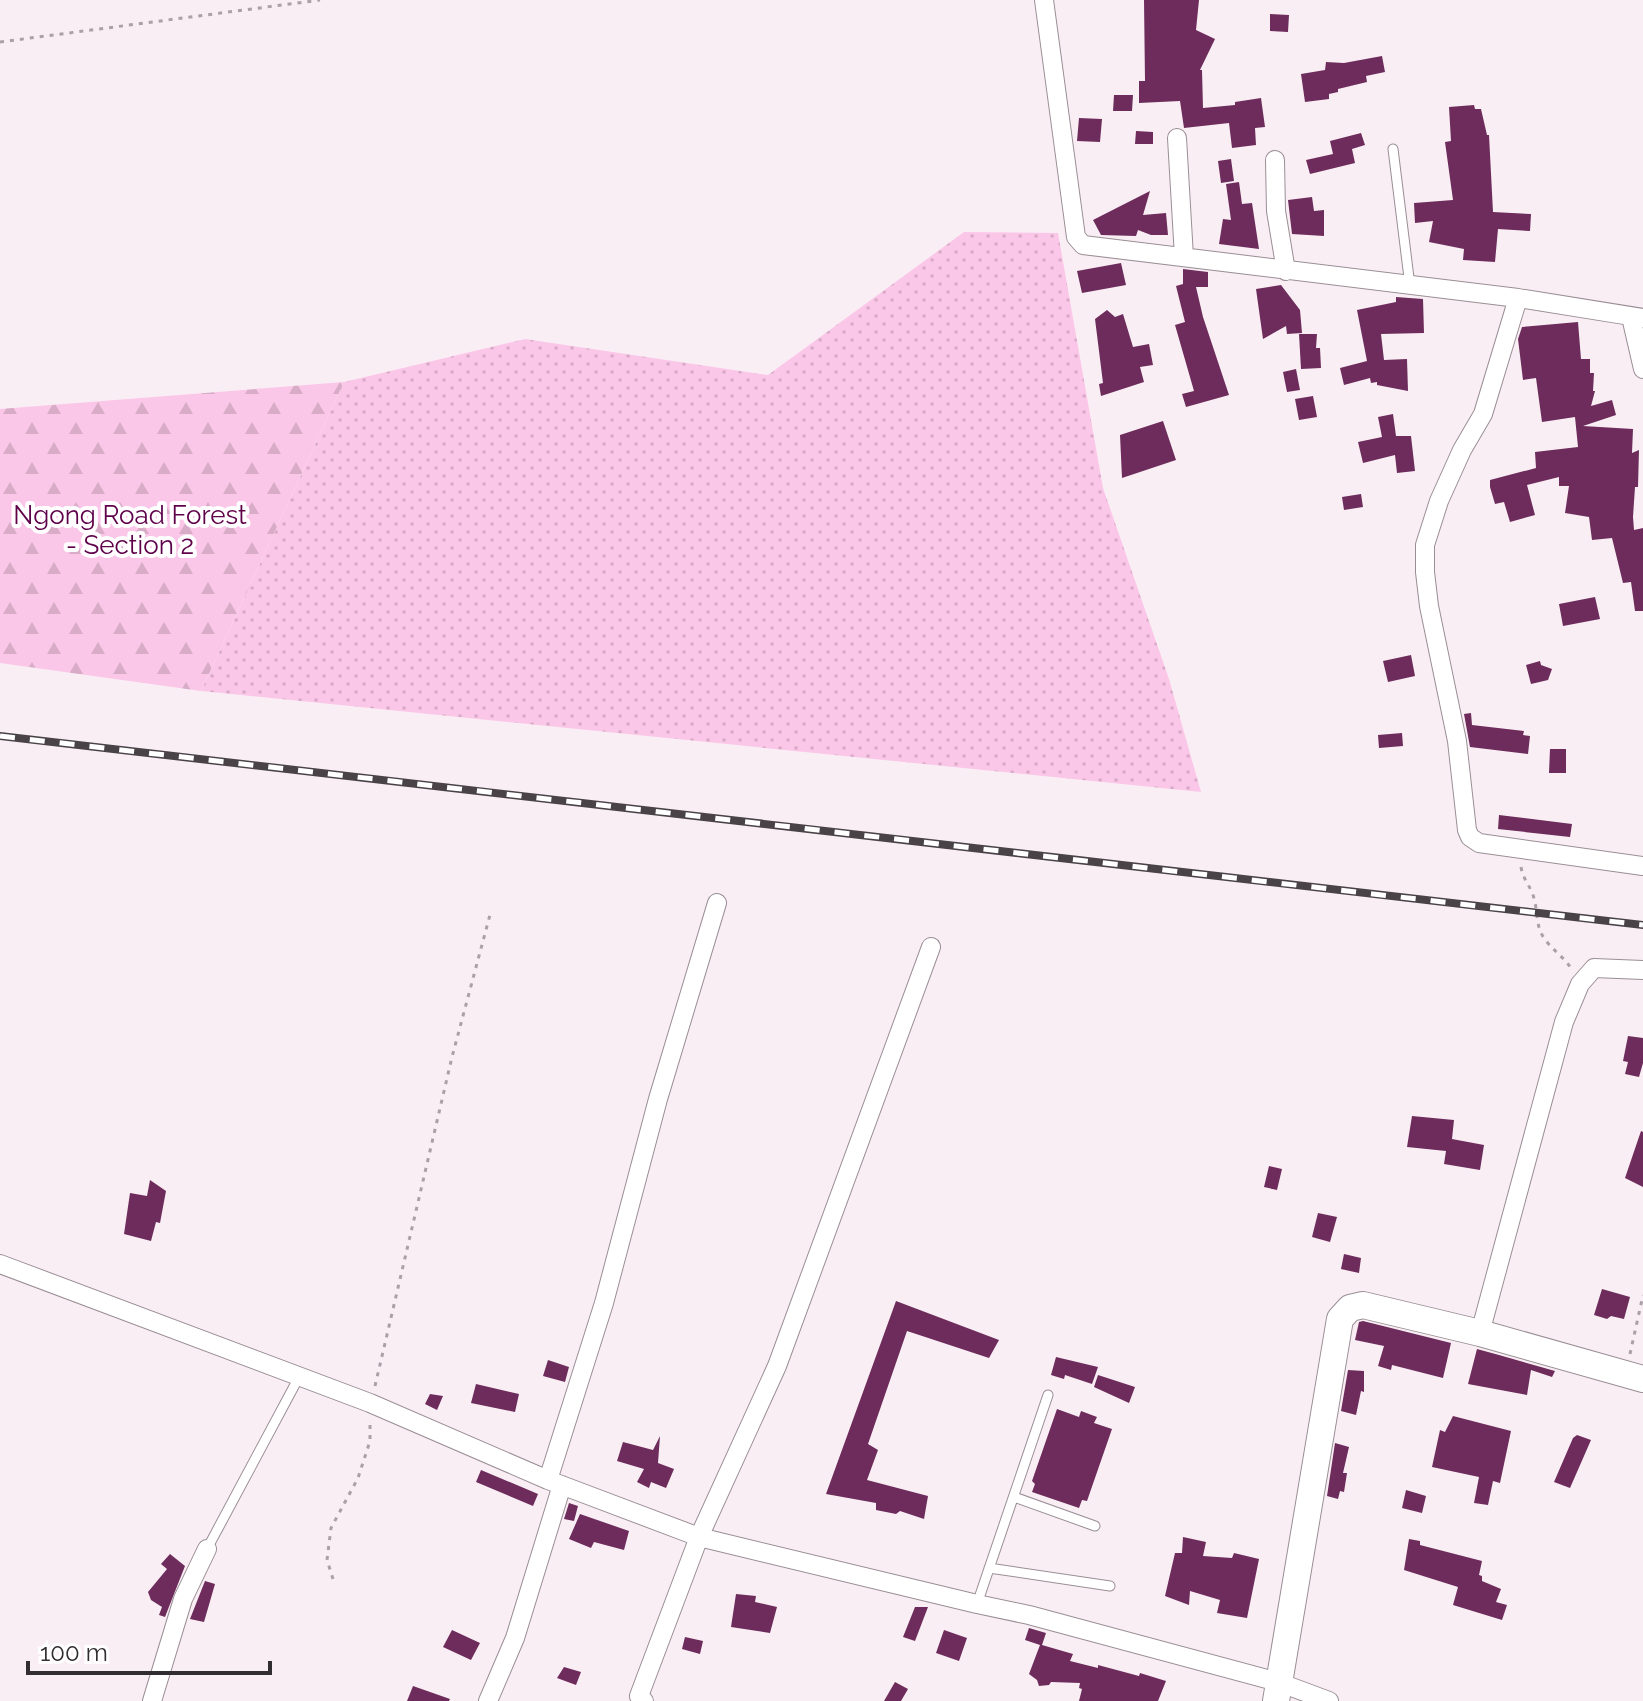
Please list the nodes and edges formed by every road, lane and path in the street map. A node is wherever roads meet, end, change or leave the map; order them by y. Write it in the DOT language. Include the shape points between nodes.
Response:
graph roads {
  1 [pos="320,0"];
  2 [pos="1044,0"];
  3 [pos="0,42"];
  4 [pos="1177,138"];
  5 [pos="1393,149"];
  6 [pos="1275,160"];
  7 [pos="1184,257"];
  8 [pos="1286,271"];
  9 [pos="1410,286"];
  10 [pos="1518,298"];
  11 [pos="1637,318"];
  12 [pos="1643,369"];
  13 [pos="1518,848"];
  14 [pos="1643,866"];
  15 [pos="717,903"];
  16 [pos="491,911"];
  17 [pos="931,947"];
  18 [pos="1643,970"];
  19 [pos="1580,984"];
  20 [pos="0,1264"];
  21 [pos="1643,1295"];
  22 [pos="1480,1333"];
  23 [pos="1635,1376"];
  24 [pos="299,1377"];
  25 [pos="1048,1395"];
  26 [pos="370,1403"];
  27 [pos="555,1483"];
  28 [pos="1014,1497"];
  29 [pos="1095,1526"];
  30 [pos="699,1537"];
  31 [pos="207,1549"];
  32 [pos="989,1568"];
  33 [pos="333,1579"];
  34 [pos="1110,1586"];
  35 [pos="977,1604"];
  36 [pos="1277,1691"];
  37 [pos="152,1701"];
  38 [pos="488,1701"];
  39 [pos="644,1701"];
  40 [pos="1329,1701"];
  1 -- 3 [label="path"];
  2 -- 7 [label="street" via="1076,237 1089,246"];
  4 -- 7 [label="street"];
  5 -- 9 [label="lane"];
  6 -- 8 [label="street" via="1276,211"];
  7 -- 8 [label="street"];
  8 -- 9 [label="street"];
  9 -- 10 [label="street"];
  10 -- 11 [label="street"];
  10 -- 13 [label="street" via="1483,414 1439,501 1425,545 1425,572 1457,741 1467,830 1479,843"];
  11 -- 12 [label="street"];
  13 -- 14 [label="street"];
  13 -- 19 [label="path" via="1536,923"];
  15 -- 27 [label="street" via="658,1099"];
  16 -- 26 [label="path"];
  17 -- 30 [label="street" via="777,1366"];
  18 -- 19 [label="street" via="1594,968"];
  19 -- 22 [label="street" via="1564,1022"];
  20 -- 24 [label="street"];
  21 -- 23 [label="path"];
  22 -- 23 [label="main road"];
  22 -- 36 [label="main road" via="1363,1305 1350,1308 1340,1319"];
  24 -- 26 [label="street"];
  24 -- 31 [label="lane"];
  25 -- 28 [label="lane"];
  26 -- 27 [label="street"];
  26 -- 33 [label="path" via="370,1441 358,1478 331,1528 327,1560"];
  27 -- 30 [label="street"];
  27 -- 38 [label="street" via="515,1638"];
  28 -- 29 [label="lane"];
  28 -- 32 [label="lane"];
  30 -- 35 [label="street"];
  30 -- 39 [label="street" via="639,1696"];
  31 -- 37 [label="street" via="183,1599"];
  32 -- 34 [label="lane"];
  32 -- 35 [label="lane"];
  35 -- 36 [label="street"];
  36 -- 40 [label="street"];
}
